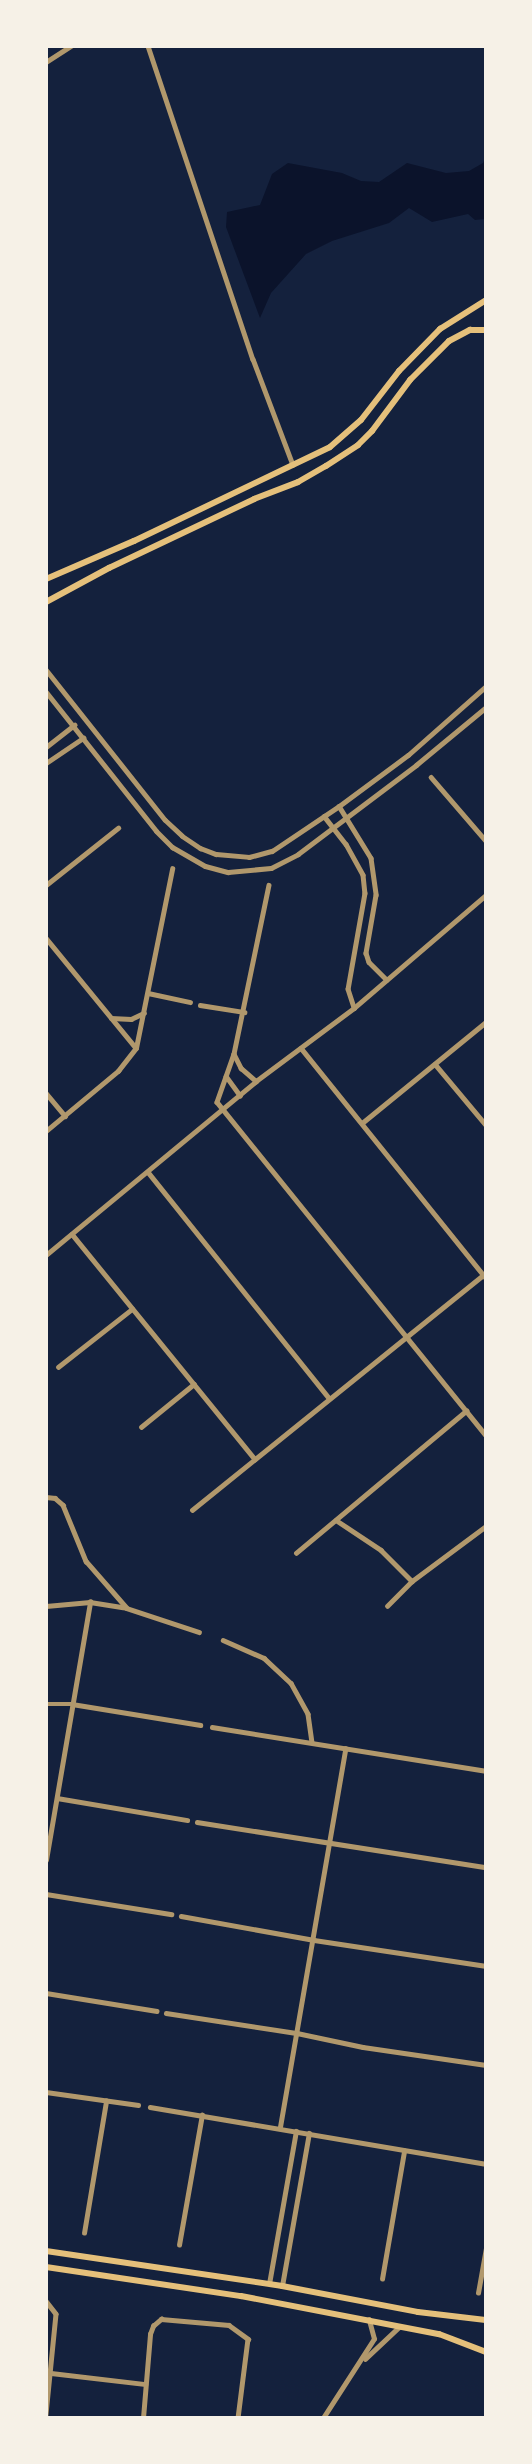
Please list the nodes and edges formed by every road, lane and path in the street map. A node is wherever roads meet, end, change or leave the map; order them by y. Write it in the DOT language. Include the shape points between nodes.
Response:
graph roads {
  1 [pos="71,46"];
  2 [pos="148,46"];
  3 [pos="46,62"];
  4 [pos="486,300"];
  5 [pos="486,330"];
  6 [pos="293,465"];
  7 [pos="46,579"];
  8 [pos="46,602"];
  9 [pos="46,670"];
  10 [pos="486,686"];
  11 [pos="46,692"];
  12 [pos="486,707"];
  13 [pos="74,725"];
  14 [pos="83,738"];
  15 [pos="46,747"];
  16 [pos="46,763"];
  17 [pos="431,777"];
  18 [pos="339,806"];
  19 [pos="324,816"];
  20 [pos="348,818"];
  21 [pos="118,828"];
  22 [pos="333,828"];
  23 [pos="486,841"];
  24 [pos="172,869"];
  25 [pos="46,885"];
  26 [pos="269,885"];
  27 [pos="486,895"];
  28 [pos="46,938"];
  29 [pos="387,980"];
  30 [pos="148,993"];
  31 [pos="190,1002"];
  32 [pos="200,1005"];
  33 [pos="354,1008"];
  34 [pos="244,1011"];
  35 [pos="144,1012"];
  36 [pos="111,1018"];
  37 [pos="486,1022"];
  38 [pos="136,1048"];
  39 [pos="301,1048"];
  40 [pos="234,1054"];
  41 [pos="435,1064"];
  42 [pos="226,1076"];
  43 [pos="256,1081"];
  44 [pos="46,1093"];
  45 [pos="240,1095"];
  46 [pos="222,1110"];
  47 [pos="65,1116"];
  48 [pos="362,1124"];
  49 [pos="486,1125"];
  50 [pos="46,1131"];
  51 [pos="148,1172"];
  52 [pos="72,1234"];
  53 [pos="46,1255"];
  54 [pos="484,1277"];
  55 [pos="132,1309"];
  56 [pos="406,1335"];
  57 [pos="58,1367"];
  58 [pos="194,1384"];
  59 [pos="329,1398"];
  60 [pos="466,1411"];
  61 [pos="141,1427"];
  62 [pos="486,1435"];
  63 [pos="255,1459"];
  64 [pos="46,1497"];
  65 [pos="192,1510"];
  66 [pos="336,1520"];
  67 [pos="486,1526"];
  68 [pos="296,1553"];
  69 [pos="412,1581"];
  70 [pos="90,1602"];
  71 [pos="46,1606"];
  72 [pos="387,1606"];
  73 [pos="128,1609"];
  74 [pos="199,1632"];
  75 [pos="223,1640"];
  76 [pos="46,1704"];
  77 [pos="72,1704"];
  78 [pos="200,1725"];
  79 [pos="212,1727"];
  80 [pos="312,1742"];
  81 [pos="345,1749"];
  82 [pos="486,1771"];
  83 [pos="57,1798"];
  84 [pos="187,1820"];
  85 [pos="197,1822"];
  86 [pos="48,1840"];
  87 [pos="328,1842"];
  88 [pos="46,1860"];
  89 [pos="486,1866"];
  90 [pos="46,1894"];
  91 [pos="171,1914"];
  92 [pos="181,1916"];
  93 [pos="314,1940"];
  94 [pos="486,1966"];
  95 [pos="46,1993"];
  96 [pos="157,2011"];
  97 [pos="165,2013"];
  98 [pos="297,2033"];
  99 [pos="486,2065"];
  100 [pos="46,2092"];
  101 [pos="106,2101"];
  102 [pos="138,2105"];
  103 [pos="150,2107"];
  104 [pos="202,2115"];
  105 [pos="280,2127"];
  106 [pos="296,2131"];
  107 [pos="309,2133"];
  108 [pos="404,2151"];
  109 [pos="486,2164"];
  110 [pos="84,2233"];
  111 [pos="179,2245"];
  112 [pos="486,2248"];
  113 [pos="46,2252"];
  114 [pos="46,2267"];
  115 [pos="382,2279"];
  116 [pos="269,2284"];
  117 [pos="282,2286"];
  118 [pos="478,2293"];
  119 [pos="46,2301"];
  120 [pos="369,2320"];
  121 [pos="486,2320"];
  122 [pos="399,2327"];
  123 [pos="486,2352"];
  124 [pos="361,2363"];
  125 [pos="51,2373"];
  126 [pos="145,2384"];
  127 [pos="46,2415"];
  128 [pos="143,2418"];
  129 [pos="238,2418"];
  130 [pos="323,2418"];
  1 -- 3 [label="street"];
  2 -- 6 [label="street" via="253,359"];
  4 -- 6 [label="main road" via="426,342 346,435"];
  5 -- 8 [label="main road" via="470,330 448,341 410,381 372,431 326,466 109,568"];
  6 -- 7 [label="main road"];
  9 -- 19 [label="street" via="165,820 200,848 249,857 272,851"];
  10 -- 18 [label="street" via="408,755"];
  11 -- 13 [label="street"];
  12 -- 20 [label="street"];
  13 -- 14 [label="street"];
  13 -- 15 [label="street"];
  14 -- 16 [label="street"];
  14 -- 22 [label="street" via="171,847 205,866 237,872 271,868"];
  17 -- 23 [label="street"];
  18 -- 19 [label="street"];
  18 -- 20 [label="street"];
  19 -- 22 [label="street"];
  20 -- 22 [label="street"];
  20 -- 29 [label="street" via="371,858 375,873 376,895 366,953 369,962"];
  21 -- 25 [label="street"];
  22 -- 33 [label="street" via="363,876 365,893 348,989"];
  24 -- 30 [label="street"];
  26 -- 34 [label="street"];
  27 -- 29 [label="street"];
  28 -- 36 [label="street"];
  29 -- 33 [label="street"];
  30 -- 31 [label="street"];
  30 -- 35 [label="street"];
  32 -- 34 [label="street"];
  33 -- 39 [label="street"];
  34 -- 40 [label="street"];
  35 -- 36 [label="street" via="131,1020"];
  35 -- 38 [label="street"];
  36 -- 38 [label="street"];
  37 -- 41 [label="street"];
  38 -- 47 [label="street" via="118,1071"];
  39 -- 43 [label="street"];
  39 -- 48 [label="street"];
  40 -- 42 [label="street"];
  40 -- 43 [label="street" via="241,1068"];
  41 -- 48 [label="street"];
  41 -- 49 [label="street"];
  42 -- 45 [label="street"];
  42 -- 46 [label="street" via="217,1097"];
  43 -- 45 [label="street"];
  44 -- 47 [label="street"];
  45 -- 46 [label="street"];
  46 -- 51 [label="street"];
  46 -- 56 [label="street"];
  47 -- 50 [label="street"];
  48 -- 54 [label="street"];
  51 -- 52 [label="street"];
  51 -- 59 [label="street"];
  52 -- 53 [label="street"];
  52 -- 55 [label="street"];
  54 -- 56 [label="street"];
  55 -- 57 [label="street"];
  55 -- 58 [label="street"];
  56 -- 59 [label="street"];
  56 -- 60 [label="street"];
  58 -- 61 [label="street"];
  58 -- 63 [label="street"];
  59 -- 63 [label="street"];
  60 -- 62 [label="street"];
  60 -- 66 [label="street"];
  63 -- 65 [label="street"];
  64 -- 73 [label="street" via="63,1505 86,1561"];
  66 -- 68 [label="street"];
  66 -- 69 [label="street" via="381,1550"];
  67 -- 69 [label="street"];
  69 -- 72 [label="street"];
  70 -- 71 [label="street"];
  70 -- 73 [label="street"];
  70 -- 77 [label="street"];
  73 -- 74 [label="street"];
  75 -- 80 [label="street" via="264,1658 291,1683 308,1714"];
  76 -- 77 [label="street"];
  77 -- 78 [label="street"];
  77 -- 83 [label="street"];
  79 -- 80 [label="street"];
  80 -- 81 [label="street"];
  81 -- 82 [label="street"];
  81 -- 87 [label="street"];
  83 -- 84 [label="street"];
  83 -- 86 [label="street"];
  85 -- 87 [label="street"];
  86 -- 88 [label="street"];
  87 -- 89 [label="street"];
  87 -- 93 [label="street"];
  90 -- 91 [label="street"];
  92 -- 93 [label="street"];
  93 -- 94 [label="street"];
  93 -- 98 [label="street"];
  95 -- 96 [label="street"];
  97 -- 98 [label="street"];
  98 -- 99 [label="street"];
  98 -- 105 [label="street"];
  100 -- 101 [label="street"];
  101 -- 102 [label="street"];
  101 -- 110 [label="street"];
  103 -- 104 [label="street"];
  104 -- 105 [label="street"];
  104 -- 111 [label="street"];
  105 -- 106 [label="street"];
  106 -- 107 [label="street"];
  106 -- 116 [label="street"];
  107 -- 108 [label="street"];
  107 -- 117 [label="street"];
  108 -- 109 [label="street"];
  108 -- 115 [label="street"];
  112 -- 118 [label="street"];
  113 -- 116 [label="main road"];
  114 -- 120 [label="main road"];
  116 -- 117 [label="main road"];
  117 -- 121 [label="main road" via="418,2312"];
  119 -- 125 [label="street" via="56,2313"];
  120 -- 122 [label="main road"];
  120 -- 124 [label="street" via="374,2339"];
  122 -- 123 [label="main road" via="440,2334"];
  122 -- 124 [label="street"];
  124 -- 130 [label="street"];
  125 -- 126 [label="street"];
  125 -- 127 [label="street"];
  126 -- 128 [label="street"];
  126 -- 129 [label="street" via="150,2334 161,2319 229,2325 248,2339"];
}
